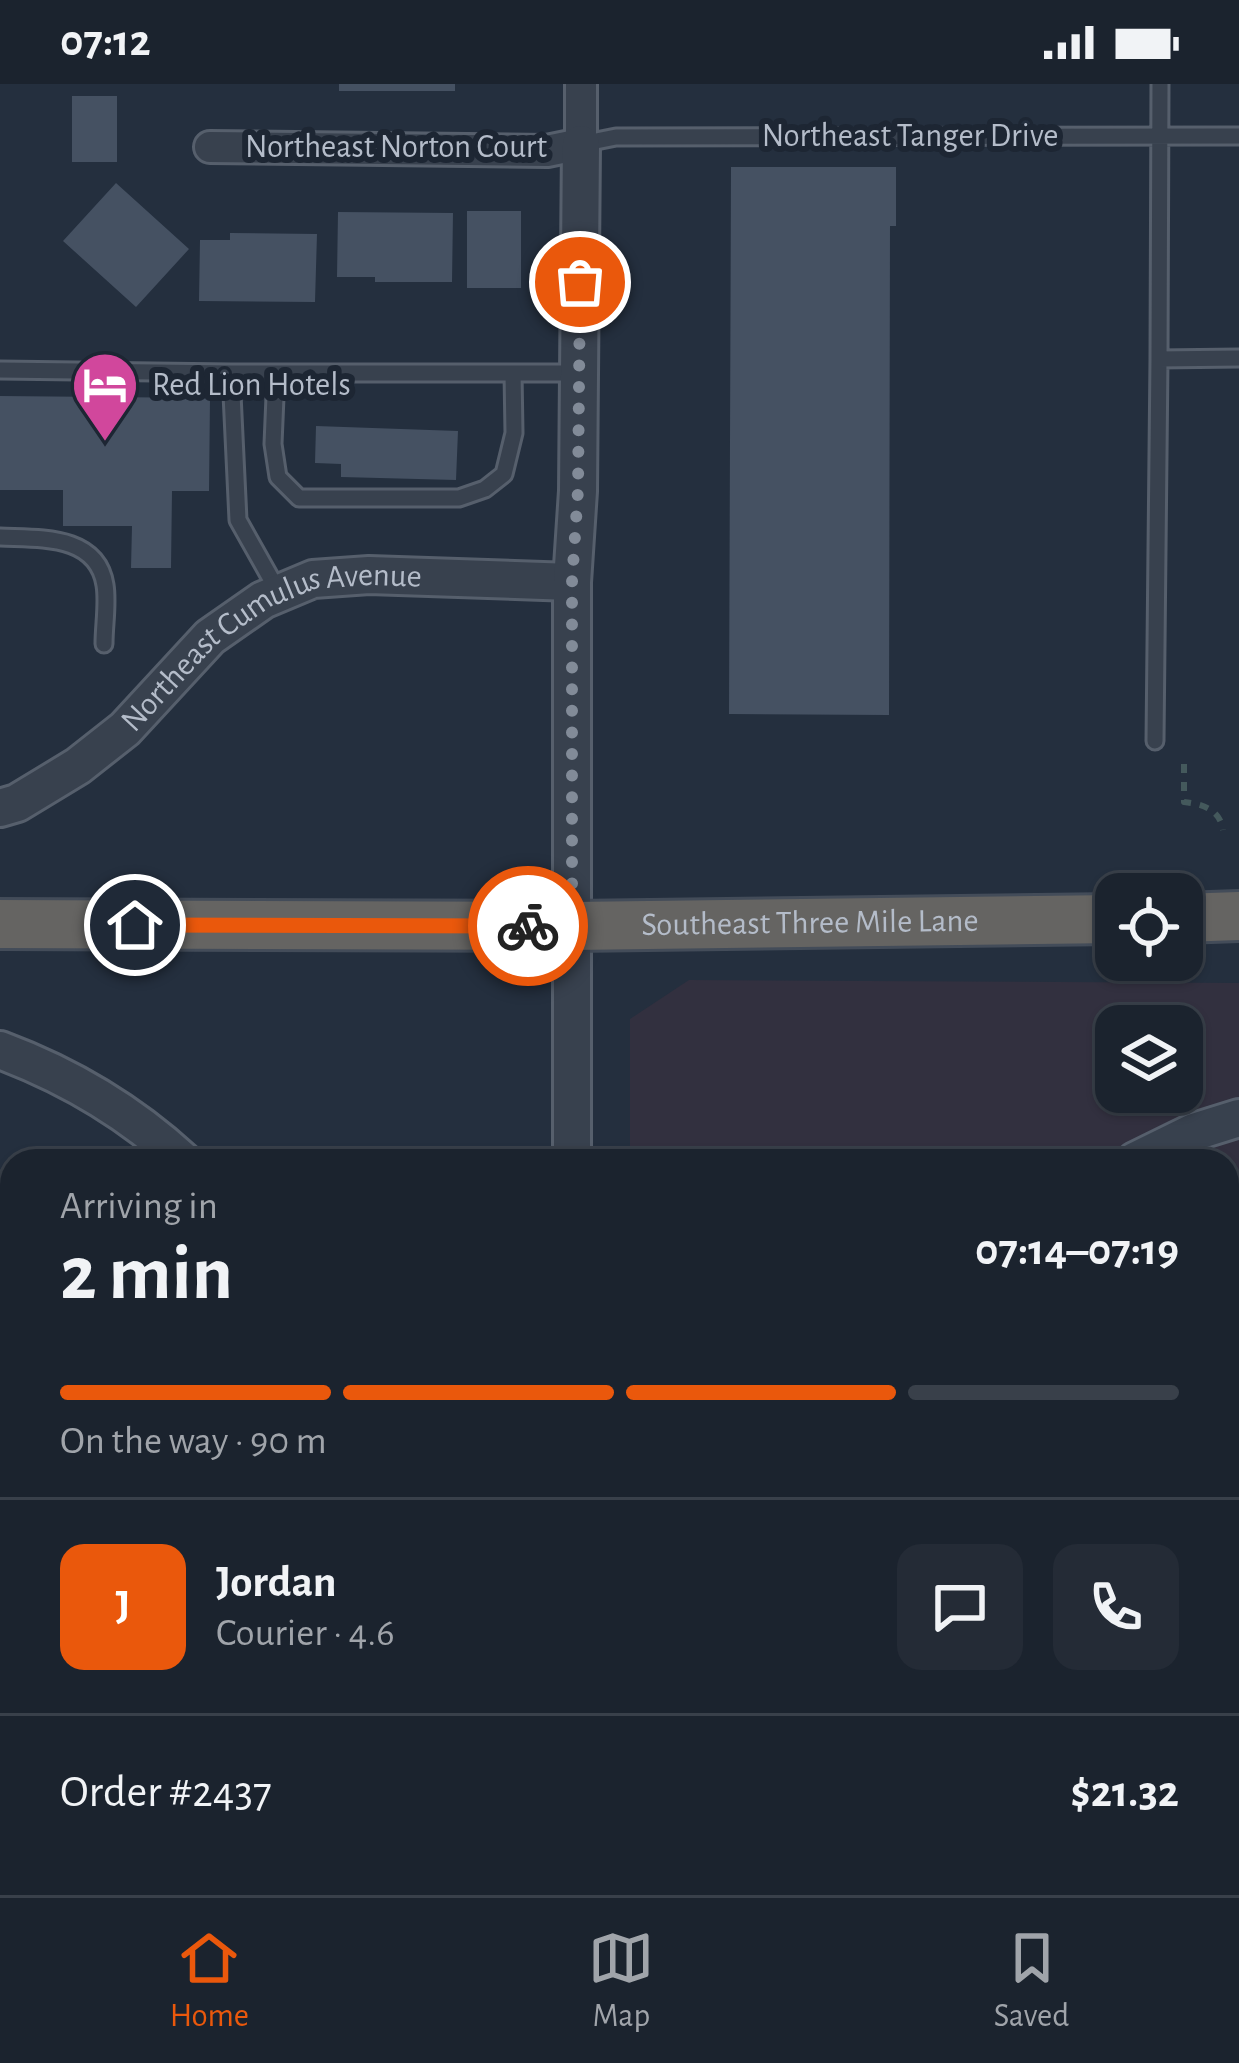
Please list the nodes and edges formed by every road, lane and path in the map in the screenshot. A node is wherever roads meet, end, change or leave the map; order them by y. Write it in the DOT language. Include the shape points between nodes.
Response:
graph roads {
  1 [pos="581,84"];
  2 [pos="1160,84"];
  3 [pos="1160,136"];
  4 [pos="1239,136"];
  5 [pos="581,144"];
  6 [pos="210,147"];
  7 [pos="1239,358"];
  8 [pos="1159,359"];
  9 [pos="0,370"];
  10 [pos="231,373"];
  11 [pos="276,373"];
  12 [pos="513,373"];
  13 [pos="579,373"];
  14 [pos="0,537"];
  15 [pos="572,582"];
  16 [pos="278,593"];
  17 [pos="104,644"];
  18 [pos="1155,741"];
  19 [pos="1184,764"];
  20 [pos="1,805"];
  21 [pos="1223,830"];
  22 [pos="1239,916"];
  23 [pos="1203,917"];
  24 [pos="1095,919"];
  25 [pos="0,924"];
  26 [pos="572,926"];
  27 [pos="0,1050"];
  28 [pos="1239,1118"];
  29 [pos="170,1149"];
  30 [pos="572,1149"];
  31 [pos="1159,1149"];
  1 -- 5 [label="street"];
  2 -- 3 [label="lane"];
  3 -- 4 [label="lane, Northeast Tanger Drive"];
  3 -- 5 [label="lane, Northeast Tanger Drive" via="616,137"];
  3 -- 8 [label="lane"];
  5 -- 6 [label="street, Northeast Norton Court" via="548,151"];
  5 -- 13 [label="street"];
  7 -- 8 [label="lane"];
  8 -- 18 [label="lane"];
  9 -- 10 [label="lane"];
  10 -- 11 [label="lane"];
  10 -- 16 [label="lane" via="238,520"];
  11 -- 12 [label="lane"];
  11 -- 12 [label="lane" via="278,477 298,498 459,498 485,489 504,474 514,434"];
  12 -- 13 [label="lane"];
  13 -- 15 [label="street"];
  14 -- 17 [label="lane" via="64,540 92,555 105,583"];
  15 -- 16 [label="street, Northeast Cumulus Avenue" via="369,575 313,579"];
  15 -- 26 [label="street"];
  16 -- 20 [label="street, Northeast Cumulus Avenue" via="210,637 125,730 78,766"];
  19 -- 21 [label="path" via="1184,802 1213,811"];
  22 -- 23 [label="highway"];
  24 -- 26 [label="highway, Southeast Three Mile Lane"];
  25 -- 26 [label="highway, Southeast Three Mile Lane"];
  26 -- 30 [label="street"];
  27 -- 29 [label="street" via="102,1099"];
  28 -- 31 [label="street"];
}
